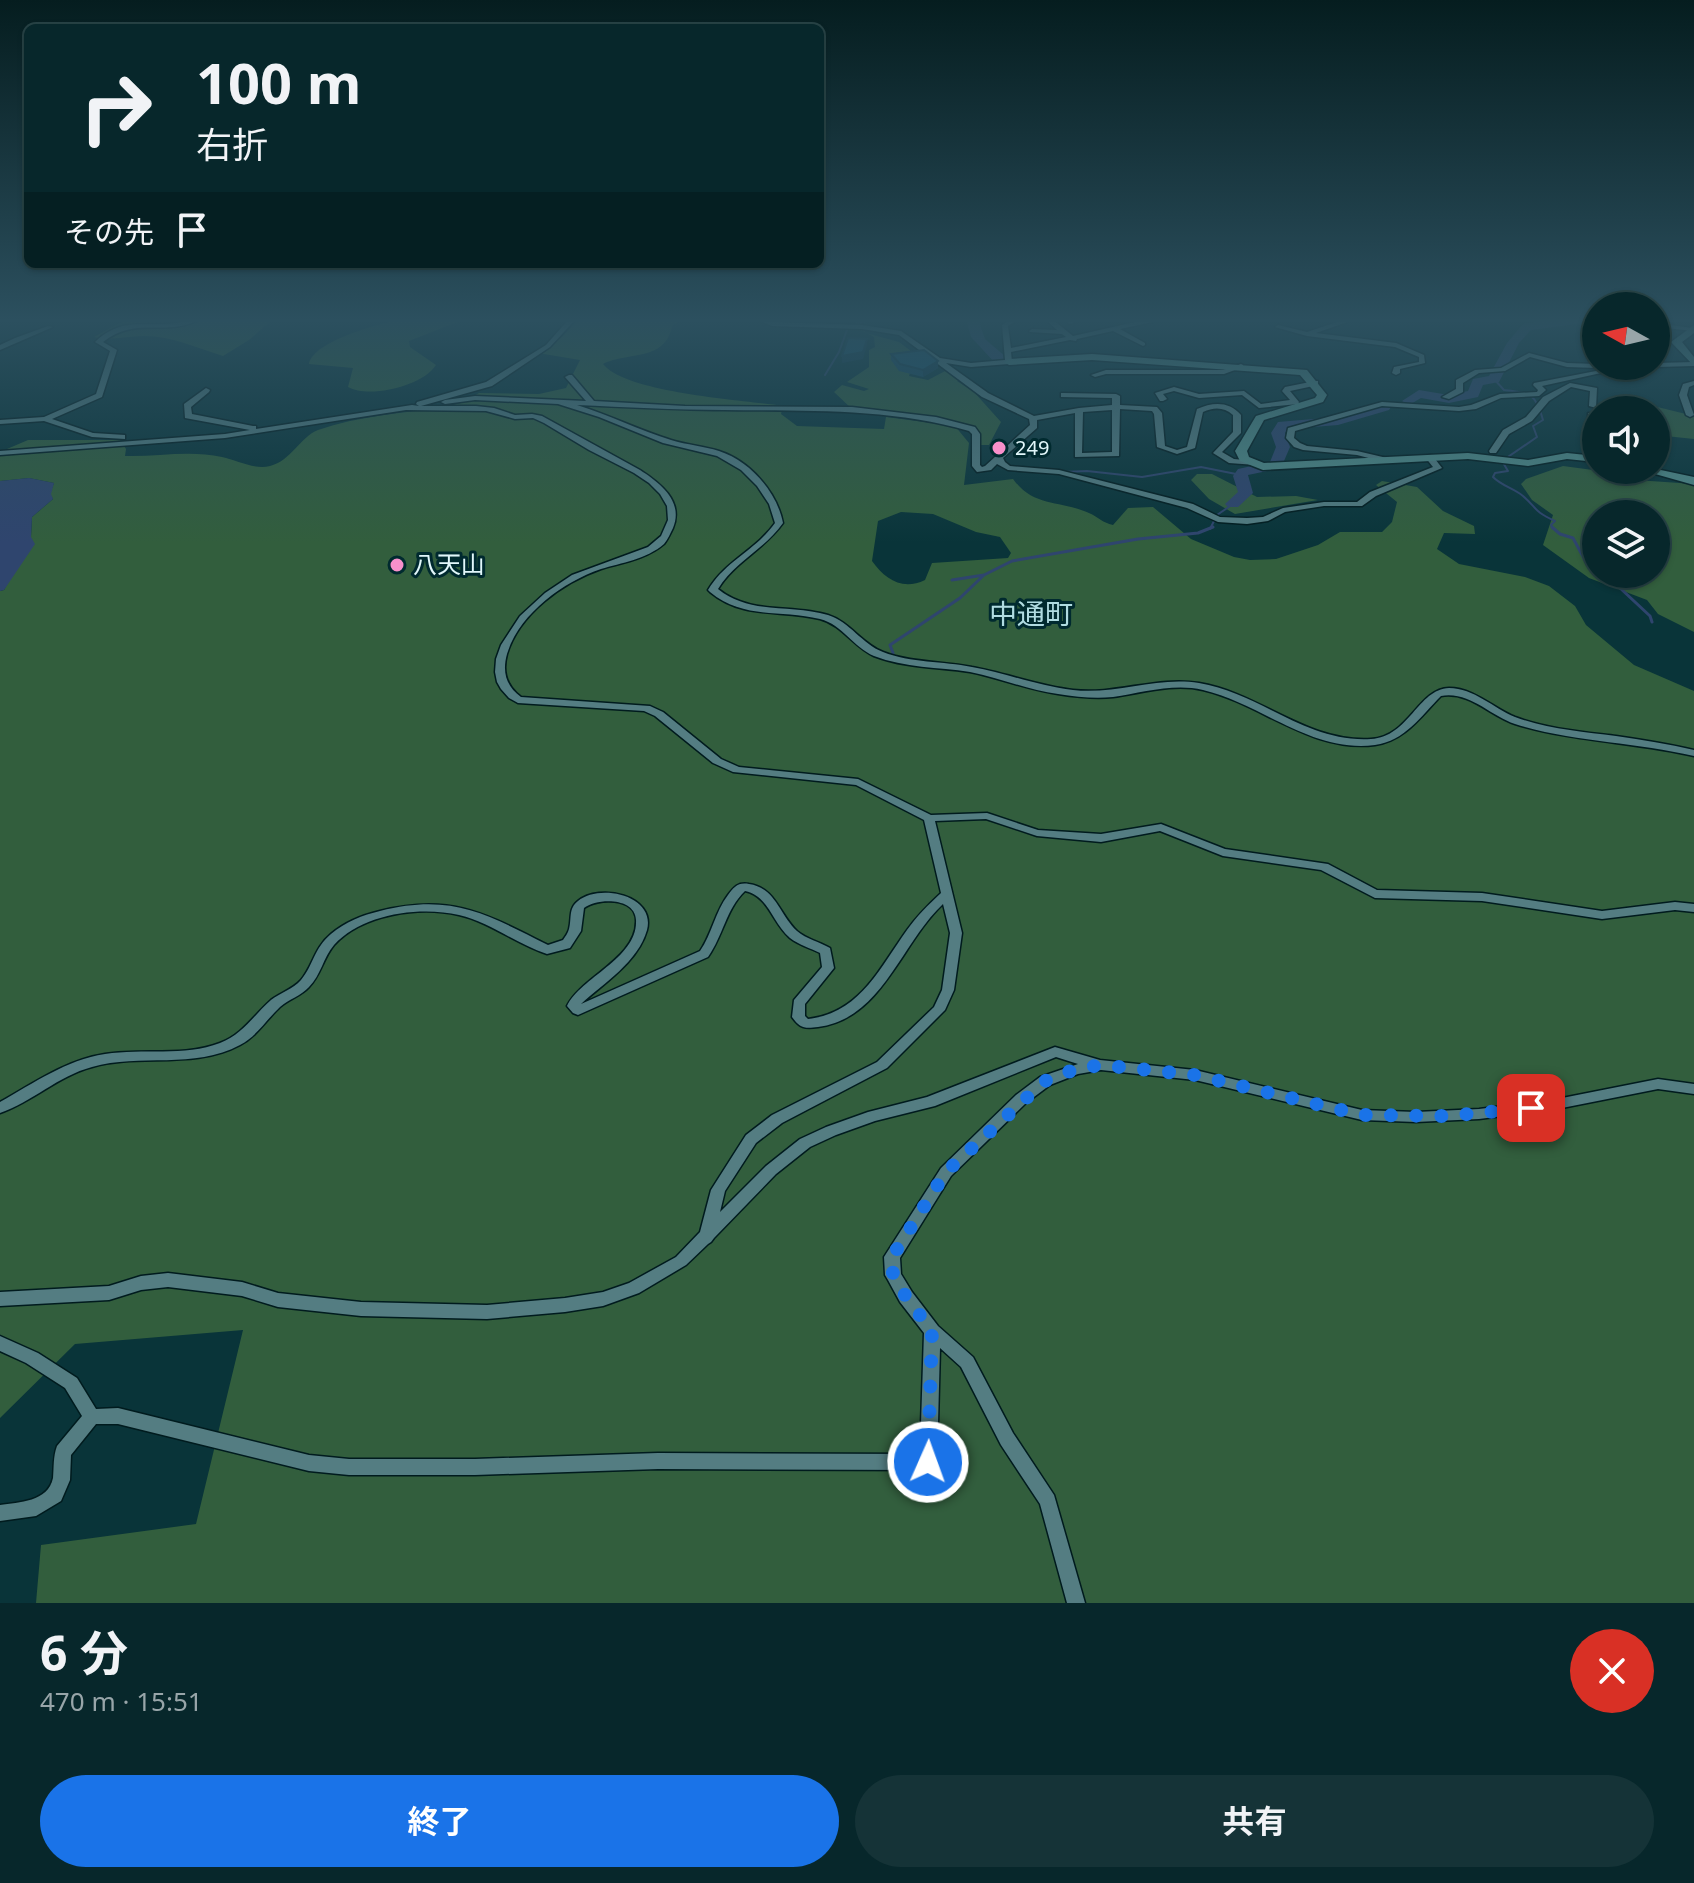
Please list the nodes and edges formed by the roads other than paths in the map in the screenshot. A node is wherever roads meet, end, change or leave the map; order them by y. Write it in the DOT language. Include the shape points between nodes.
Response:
graph roads {
  1 [pos="99,394"];
  2 [pos="201,394"];
  3 [pos="455,394"];
  4 [pos="583,394"];
  5 [pos="984,394"];
  6 [pos="1160,394"];
  7 [pos="1191,394"];
  8 [pos="1232,394"];
  9 [pos="1245,394"];
  10 [pos="1288,394"];
  11 [pos="1321,394"];
  12 [pos="1404,394"];
  13 [pos="1455,394"];
  14 [pos="1539,394"];
  15 [pos="1556,394"];
  16 [pos="1683,394"];
  17 [pos="1064,395"];
  18 [pos="1446,397"];
  19 [pos="1163,399"];
  20 [pos="561,403"];
  21 [pos="592,404"];
  22 [pos="1398,404"];
  23 [pos="1117,407"];
  24 [pos="407,408"];
  25 [pos="1079,410"];
  26 [pos="637,413"];
  27 [pos="1690,415"];
  28 [pos="1033,418"];
  29 [pos="45,419"];
  30 [pos="0,422"];
  31 [pos="289,427"];
  32 [pos="149,440"];
  33 [pos="1493,451"];
  34 [pos="0,453"];
  35 [pos="999,457"];
  36 [pos="1429,457"];
  37 [pos="1582,458"];
  38 [pos="1384,460"];
  39 [pos="1264,466"];
  40 [pos="1670,475"];
  41 [pos="1694,481"];
  42 [pos="1694,753"];
  43 [pos="929,818"];
  44 [pos="946,895"];
  45 [pos="1694,908"];
  46 [pos="1101,1065"];
  47 [pos="1694,1089"];
  48 [pos="0,1108"];
  49 [pos="706,1238"];
  50 [pos="0,1299"];
  51 [pos="932,1331"];
  52 [pos="0,1343"];
  53 [pos="92,1417"];
  54 [pos="0,1513"];
  55 [pos="1076,1603"];
  1 -- 29 [label="street"];
  2 -- 31 [label="street" via="187,406 188,416 246,428"];
  3 -- 24 [label="street"];
  4 -- 21 [label="street"];
  5 -- 28 [label="street"];
  6 -- 19 [label="street"];
  7 -- 8 [label="street"];
  9 -- 10 [label="street" via="1259,406 1295,402"];
  11 -- 39 [label="street" via="1319,400 1260,418 1241,451 1244,459"];
  12 -- 22 [label="street"];
  13 -- 18 [label="street"];
  14 -- 22 [label="street" via="1500,396 1459,409"];
  15 -- 33 [label="street" via="1506,432"];
  16 -- 27 [label="street"];
  17 -- 23 [label="street" via="1113,394"];
  20 -- 21 [label="street"];
  20 -- 24 [label="street" via="475,398"];
  20 -- 42 [label="street" via="737,464 776,505 779,523 757,549 728,568 713,590 748,607 835,621 877,654 1098,695 1176,684 1201,686 1311,733 1370,743 1397,735 1438,693 1462,692 1511,720 1540,729"];
  21 -- 26 [label="street"];
  21 -- 35 [label="street" via="852,409 936,419 972,429 977,469 988,468"];
  22 -- 38 [label="street" via="1291,430 1297,445"];
  23 -- 25 [label="street"];
  23 -- 25 [label="street" via="1116,454 1078,455"];
  23 -- 39 [label="street" via="1154,409 1161,447 1177,452 1191,448 1200,411 1228,408 1237,415 1237,433 1217,453"];
  24 -- 31 [label="street"];
  24 -- 43 [label="street" via="474,408 535,416 638,471 664,491 670,503 671,524 664,540 566,582 516,628 502,651 499,670 509,694 525,702 646,708 737,770 858,782"];
  25 -- 28 [label="street"];
  28 -- 35 [label="street" via="1034,426"];
  29 -- 30 [label="street"];
  29 -- 32 [label="street" via="92,435"];
  31 -- 32 [label="street"];
  32 -- 34 [label="street"];
  35 -- 36 [label="street" via="1008,468 1059,472 1190,506 1218,519 1247,521 1283,510 1359,504 1438,468"];
  36 -- 37 [label="street" via="1540,463"];
  36 -- 38 [label="street"];
  38 -- 39 [label="street"];
  40 -- 41 [label="street"];
  43 -- 44 [label="street"];
  43 -- 45 [label="street" via="987,816 1037,833 1101,838 1161,827 1223,852 1324,867 1375,894 1482,897 1602,915"];
  44 -- 48 [label="street" via="924,916 873,989 823,1024 805,1024 798,1017 799,1003 828,968 826,951 792,933 767,895 749,887 742,887 725,904 704,954 578,1010 573,1006 576,1000 636,939 643,922 633,904 595,897 586,901 566,945 547,950 487,918 454,909 403,908 348,927 326,945 307,982 233,1043 199,1054 124,1056 80,1064"];
  44 -- 49 [label="street" via="956,933 948,990 939,1010 882,1065 777,1119 751,1139 718,1190"];
  46 -- 47 [label="street" via="1195,1075 1362,1115 1479,1114 1658,1084"];
  46 -- 49 [label="street" via="1055,1052 979,1085 831,1131 805,1143 771,1170"];
  46 -- 51 [label="street" via="1045,1081 946,1172 927,1199 892,1257 893,1275"];
  49 -- 50 [label="street" via="681,1261 603,1299 487,1312 361,1309 168,1280 109,1293"];
  51 -- 53 [label="street" via="928,1462 349,1467 309,1463 118,1416"];
  51 -- 55 [label="street" via="967,1362 1007,1439 1048,1501"];
  52 -- 53 [label="street" via="71,1383"];
  53 -- 54 [label="street" via="63,1452 55,1495 36,1508"];
}
